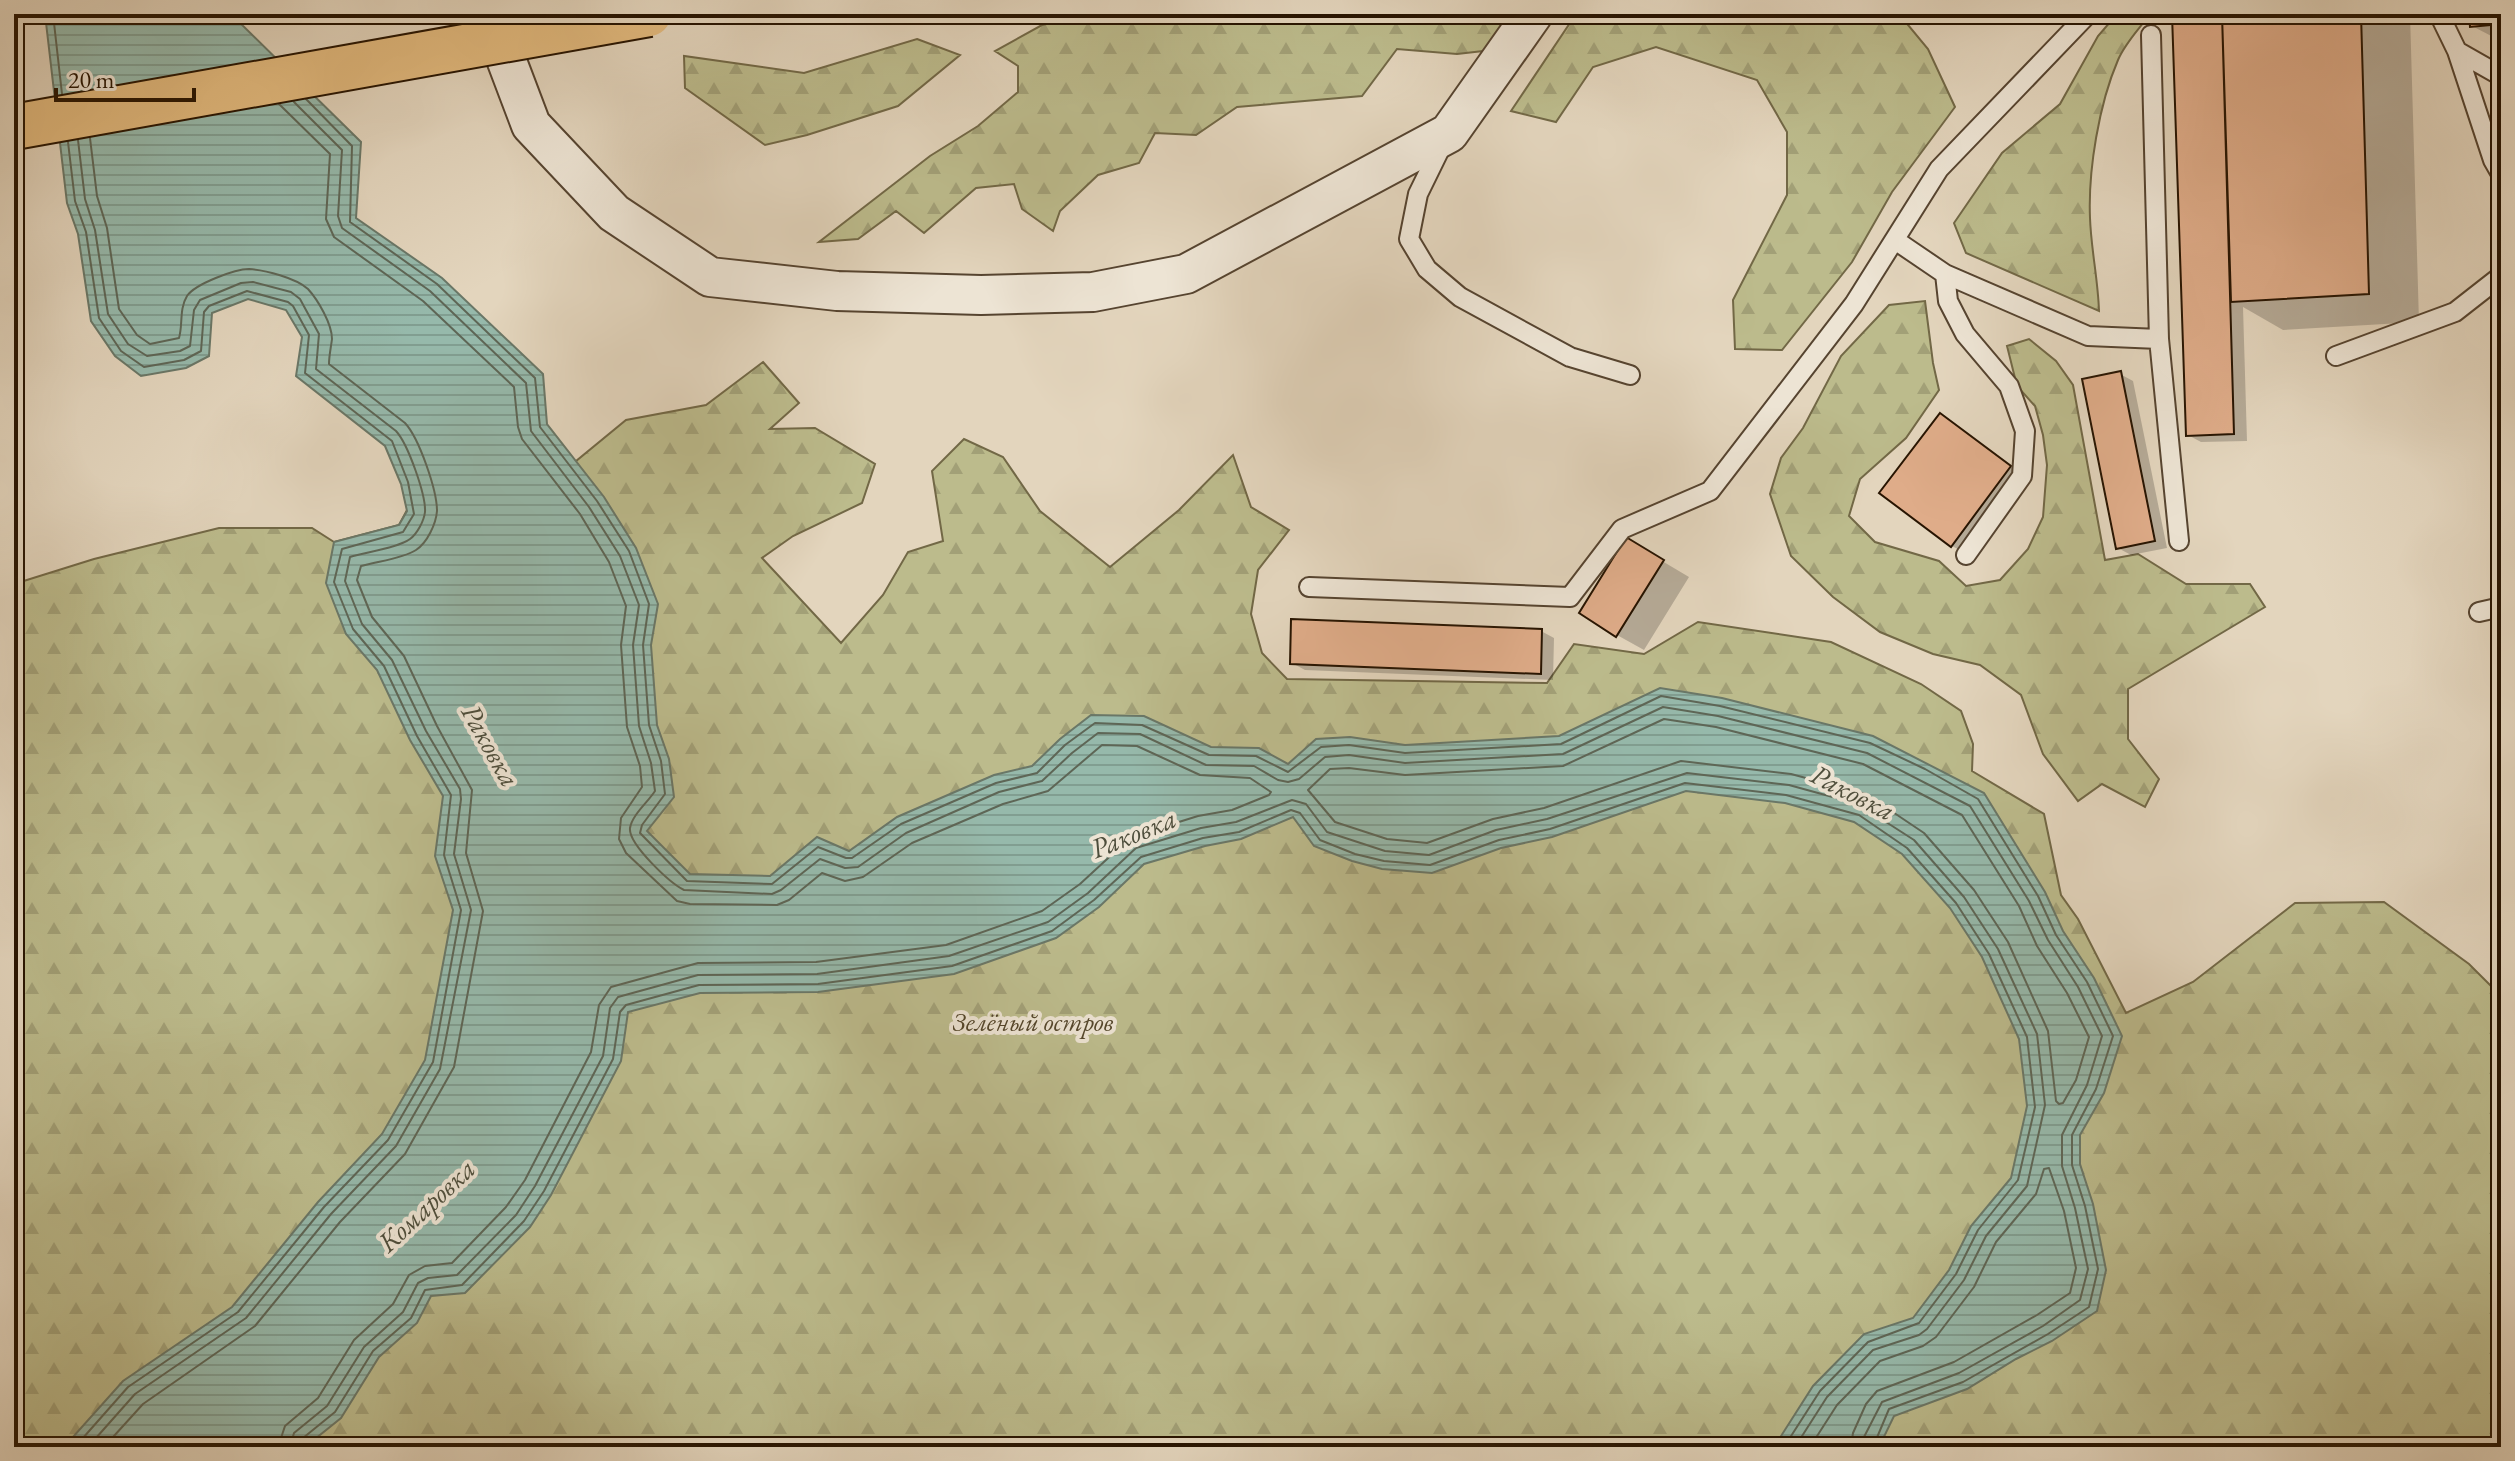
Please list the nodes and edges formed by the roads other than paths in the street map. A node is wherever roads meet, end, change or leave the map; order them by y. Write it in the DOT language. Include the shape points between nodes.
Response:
graph roads {
  1 [pos="489,14"];
  2 [pos="649,14"];
  3 [pos="1533,14"];
  4 [pos="2088,14"];
  5 [pos="2439,14"];
  6 [pos="2151,35"];
  7 [pos="2457,51"];
  8 [pos="2501,76"];
  9 [pos="14,127"];
  10 [pos="1449,133"];
  11 [pos="2501,174"];
  12 [pos="1895,240"];
  13 [pos="1945,274"];
  14 [pos="2501,276"];
  15 [pos="2159,339"];
  16 [pos="2336,356"];
  17 [pos="1630,375"];
  18 [pos="2179,541"];
  19 [pos="1966,555"];
  20 [pos="1309,587"];
  21 [pos="2501,607"];
  22 [pos="2479,612"];
  1 -- 10 [label="street" via="531,125 614,213 710,277 837,291 981,295 1093,292 1186,274"];
  2 -- 9 [label="highway, bridge"];
  3 -- 10 [label="street"];
  4 -- 12 [label="lane" via="1939,169"];
  5 -- 7 [label="lane"];
  6 -- 15 [label="lane"];
  7 -- 8 [label="lane"];
  7 -- 11 [label="lane"];
  10 -- 17 [label="lane" via="1418,194 1409,239 1427,269 1460,297 1570,357"];
  12 -- 13 [label="lane"];
  12 -- 20 [label="lane" via="1854,304 1710,491 1622,529 1570,597"];
  13 -- 15 [label="lane" via="2088,336"];
  13 -- 19 [label="lane" via="1948,301 1965,334 2009,386 2025,431 2022,476"];
  14 -- 16 [label="lane" via="2455,312"];
  15 -- 18 [label="lane"];
  21 -- 22 [label="lane"];
}
